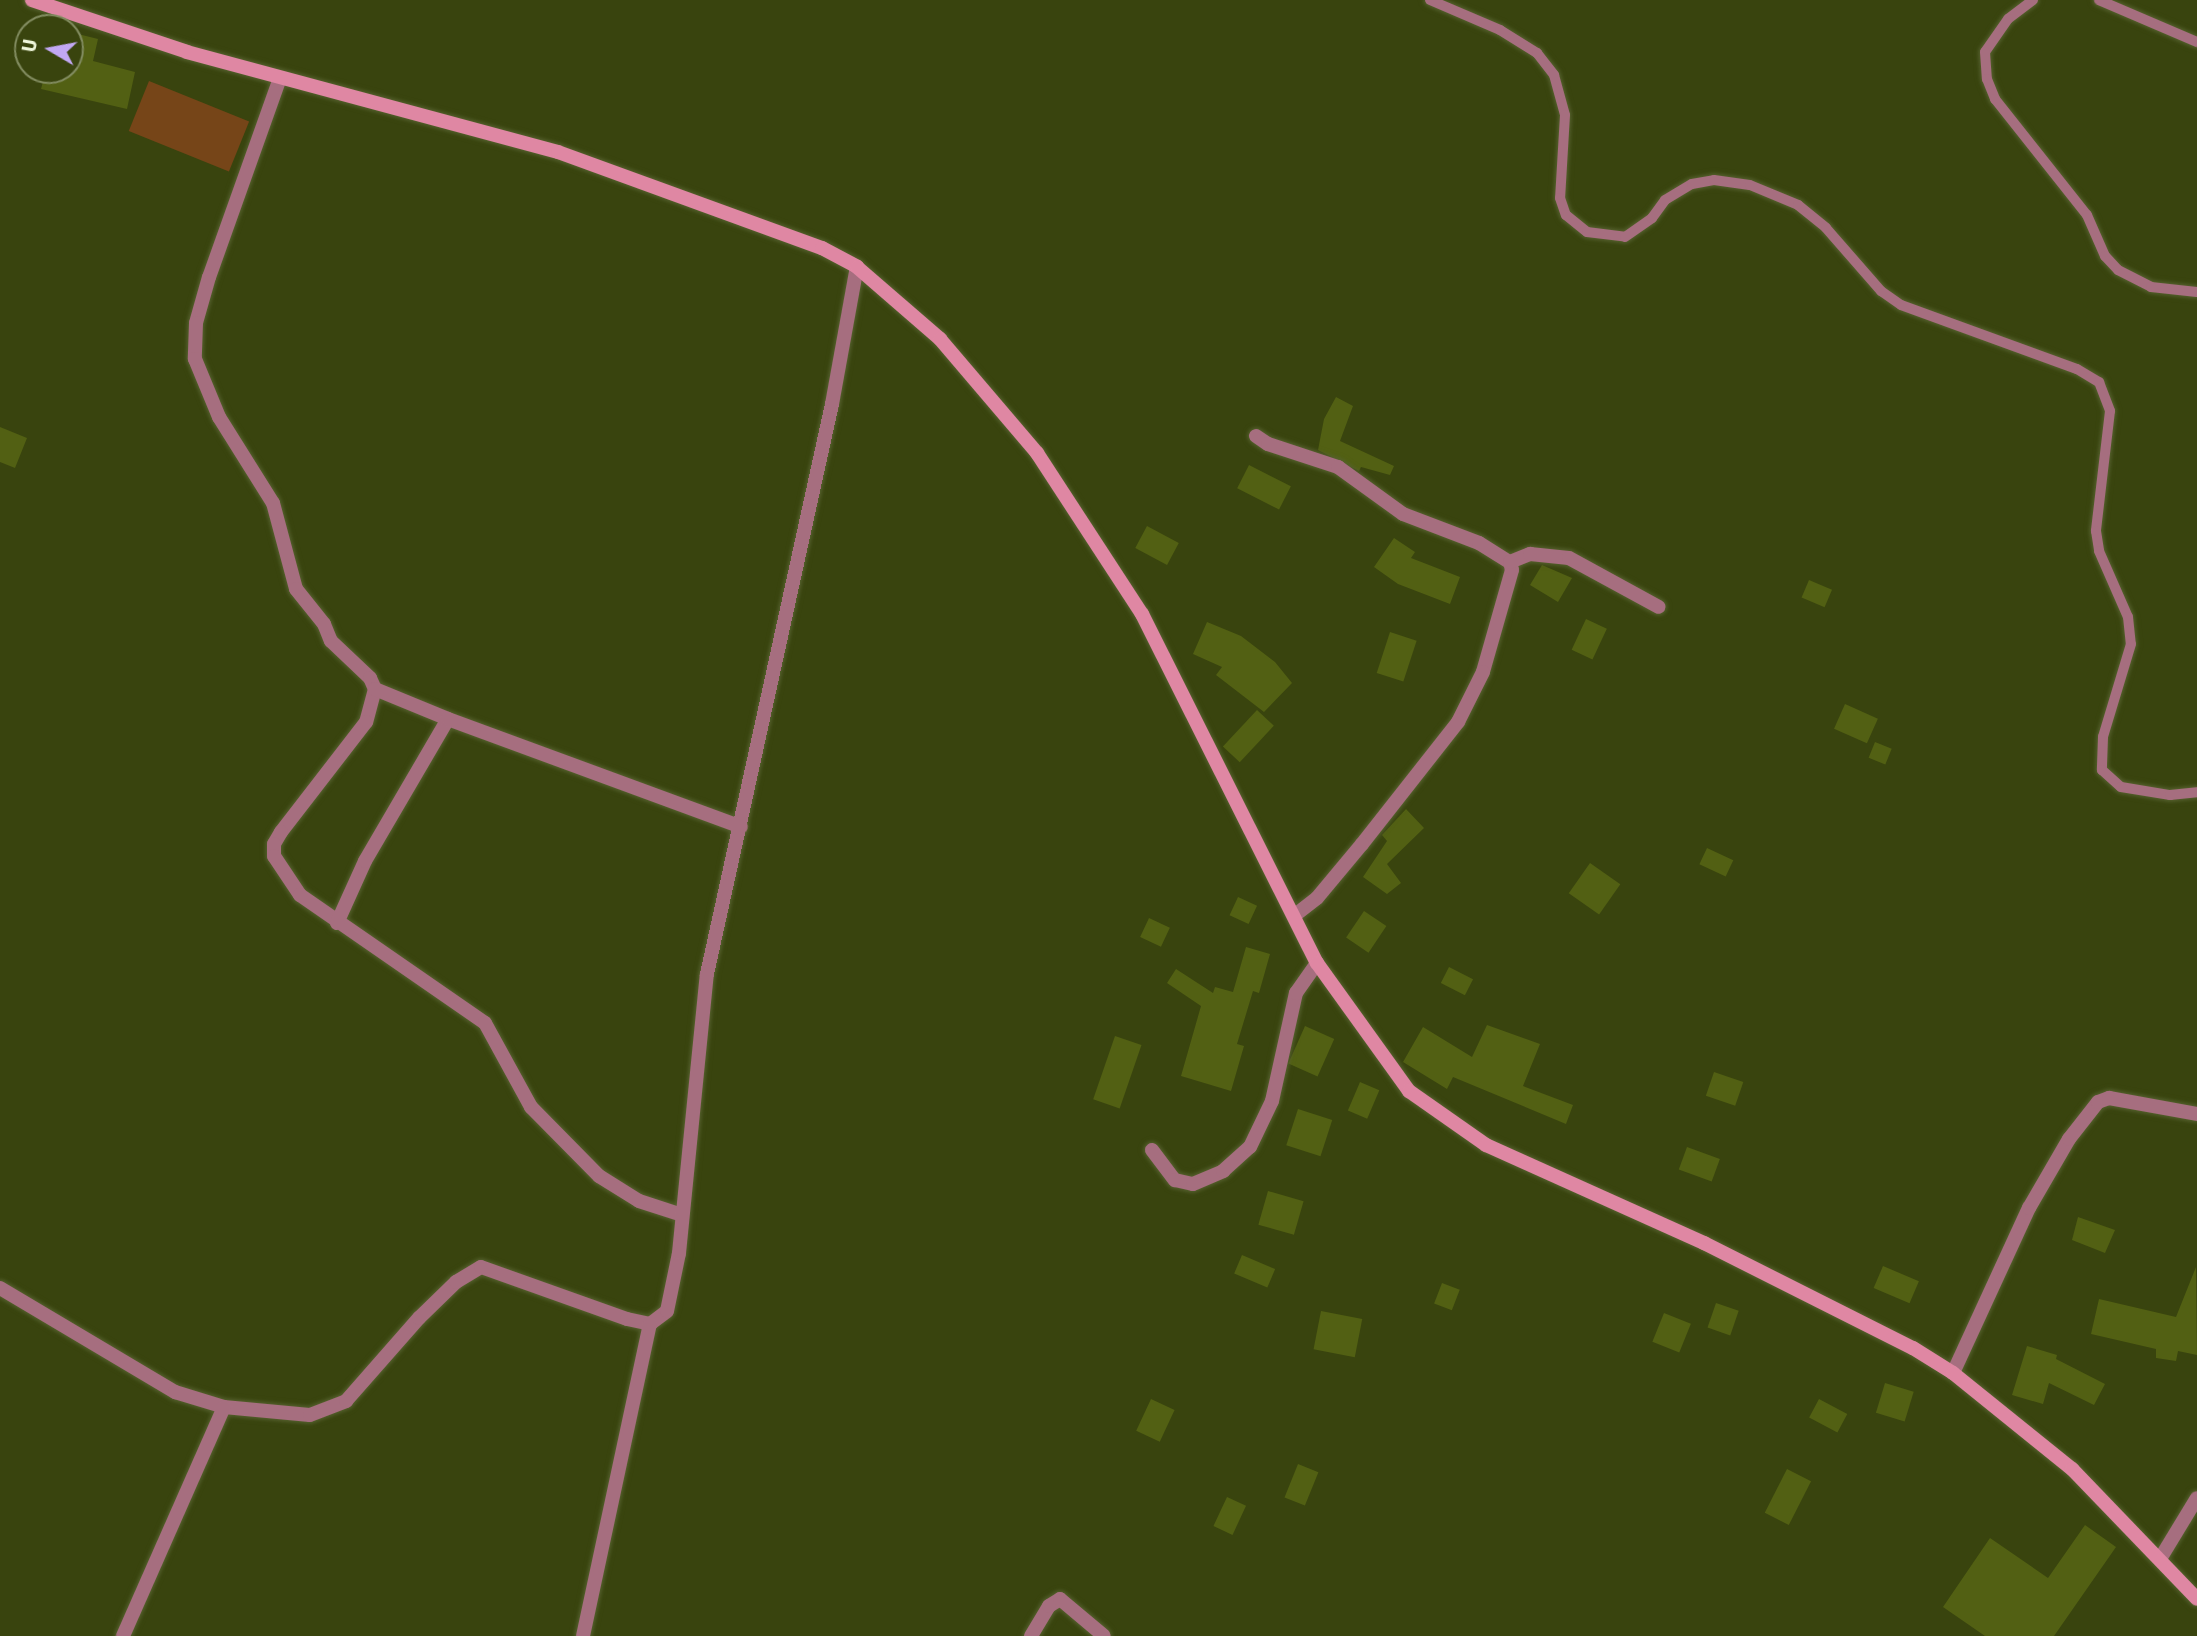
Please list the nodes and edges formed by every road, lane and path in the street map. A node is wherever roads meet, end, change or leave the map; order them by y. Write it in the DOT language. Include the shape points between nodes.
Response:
graph roads {
  1 [pos="32,0"];
  2 [pos="1430,0"];
  3 [pos="2033,0"];
  4 [pos="2099,0"];
  5 [pos="2197,42"];
  6 [pos="280,78"];
  7 [pos="857,267"];
  8 [pos="2197,292"];
  9 [pos="1256,436"];
  10 [pos="1510,562"];
  11 [pos="1659,607"];
  12 [pos="375,689"];
  13 [pos="448,719"];
  14 [pos="2197,792"];
  15 [pos="741,827"];
  16 [pos="1294,916"];
  17 [pos="337,923"];
  18 [pos="1317,963"];
  19 [pos="2197,1114"];
  20 [pos="1152,1150"];
  21 [pos="682,1215"];
  22 [pos="0,1288"];
  23 [pos="650,1324"];
  24 [pos="1953,1373"];
  25 [pos="224,1407"];
  26 [pos="2197,1498"];
  27 [pos="2160,1559"];
  28 [pos="2197,1599"];
  29 [pos="123,1636"];
  30 [pos="583,1636"];
  31 [pos="1031,1636"];
  32 [pos="1104,1636"];
  1 -- 6 [label="main road"];
  2 -- 14 [label="lane" via="1510,36 1537,53 1554,75 1565,115 1560,198 1566,215 1587,232 1625,237 1652,218 1665,200 1692,184 1714,180 1750,185 1798,205 1826,228 1881,291 1901,305 2077,369 2099,383 2109,411 2096,531 2099,551 2128,617 2131,644 2103,737 2102,771 2121,787 2171,795"];
  3 -- 8 [label="lane" via="2008,19 1985,52 1987,79 1995,99 2087,215 2105,256 2118,270 2151,287"];
  4 -- 5 [label="lane"];
  6 -- 7 [label="main road" via="558,152 822,248"];
  6 -- 12 [label="street" via="209,277 196,323 195,359 219,417 273,503 296,589 324,624 331,642 370,678"];
  7 -- 15 [label="street"];
  7 -- 16 [label="main road" via="940,339 1037,453 1142,614"];
  9 -- 10 [label="street" via="1338,467 1403,514 1479,543"];
  10 -- 11 [label="street" via="1530,554 1569,558"];
  10 -- 16 [label="street" via="1499,624 1483,672 1458,722 1340,871"];
  12 -- 13 [label="street"];
  12 -- 17 [label="street" via="366,722 273,849 284,877"];
  13 -- 15 [label="street"];
  13 -- 17 [label="street" via="365,861"];
  15 -- 21 [label="street" via="707,974"];
  16 -- 18 [label="main road"];
  17 -- 21 [label="street" via="485,1023 531,1107 599,1176 639,1201"];
  18 -- 20 [label="street" via="1296,993 1272,1101 1250,1147 1223,1171 1193,1184 1175,1180"];
  18 -- 24 [label="main road" via="1390,1069 1424,1105 1448,1122 1486,1145 1857,1319"];
  19 -- 24 [label="street" via="2109,1098 2098,1102 2068,1139 2029,1208"];
  21 -- 23 [label="street" via="667,1311"];
  22 -- 25 [label="street" via="175,1392"];
  23 -- 25 [label="street" via="481,1268 446,1291 346,1401 331,1410 310,1415"];
  23 -- 30 [label="street"];
  24 -- 27 [label="main road" via="2072,1469"];
  25 -- 29 [label="street"];
  26 -- 27 [label="street"];
  27 -- 28 [label="main road"];
  31 -- 32 [label="street" via="1049,1606 1060,1599"];
}
